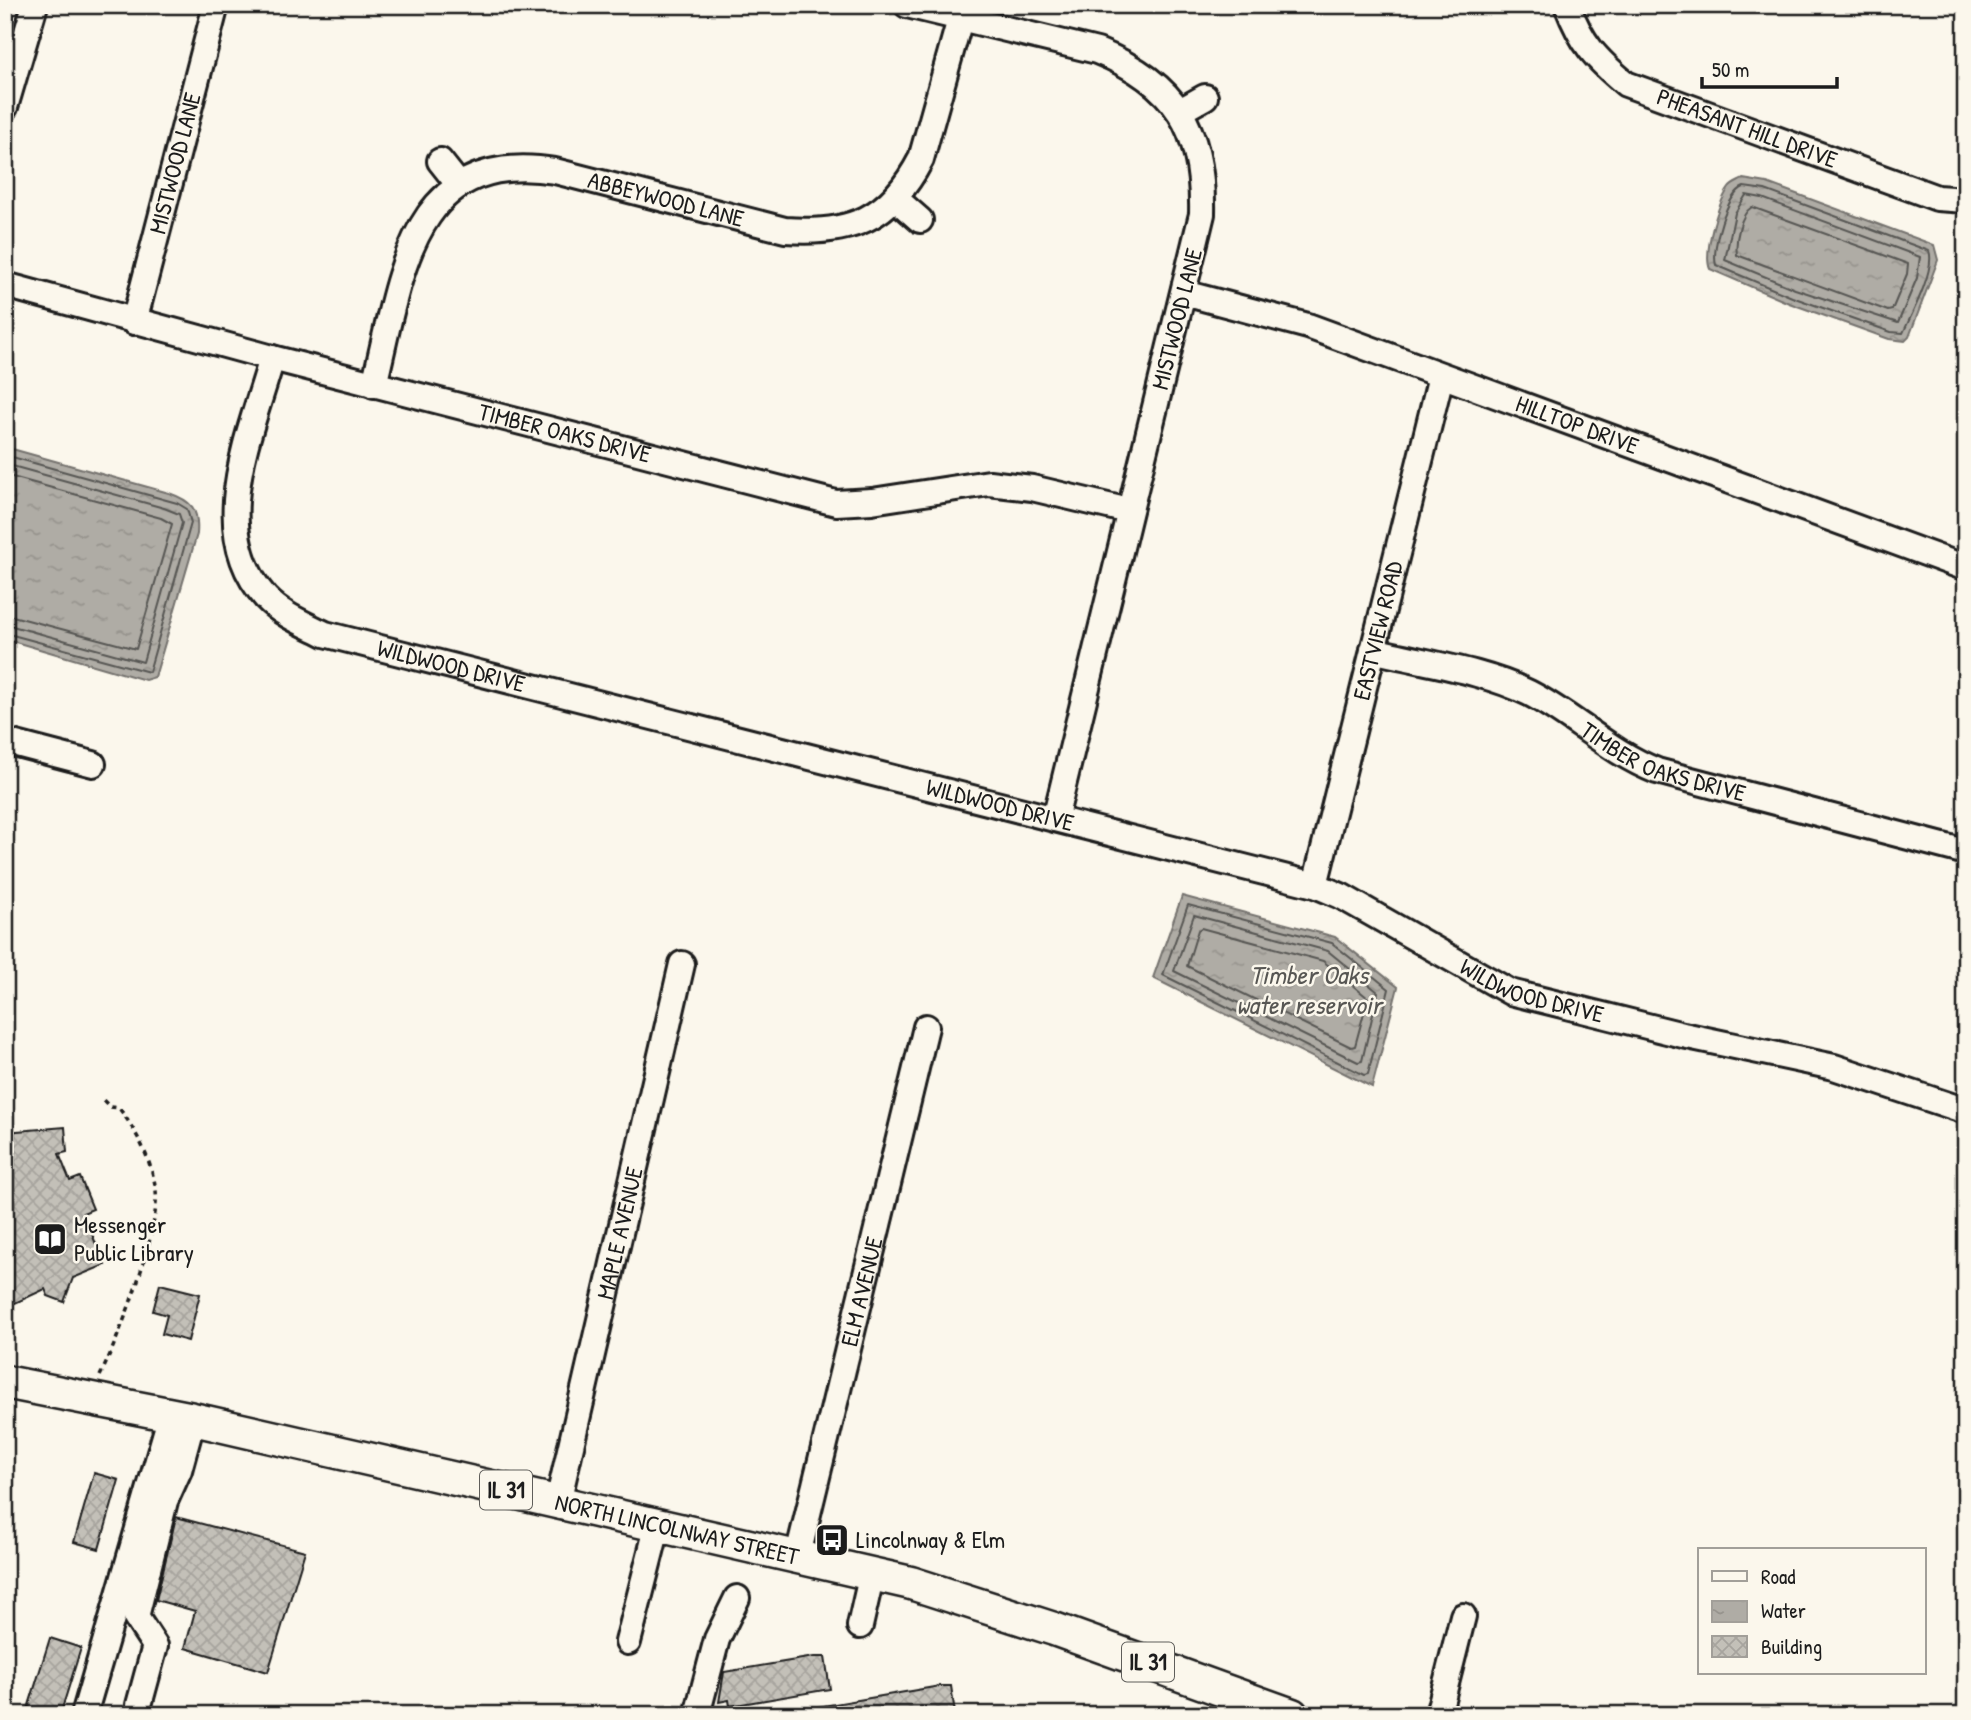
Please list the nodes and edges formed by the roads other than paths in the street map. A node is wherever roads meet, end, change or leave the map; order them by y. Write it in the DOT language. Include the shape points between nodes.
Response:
graph roads {
  1 [pos="35,5"];
  2 [pos="216,5"];
  3 [pos="907,5"];
  4 [pos="1567,5"];
  5 [pos="962,12"];
  6 [pos="1205,97"];
  7 [pos="5,107"];
  8 [pos="1180,111"];
  9 [pos="440,161"];
  10 [pos="459,186"];
  11 [pos="896,200"];
  12 [pos="1966,200"];
  13 [pos="920,220"];
  14 [pos="5,285"];
  15 [pos="1184,293"];
  16 [pos="134,322"];
  17 [pos="271,358"];
  18 [pos="1441,376"];
  19 [pos="374,385"];
  20 [pos="1129,511"];
  21 [pos="1966,568"];
  22 [pos="1373,650"];
  23 [pos="5,741"];
  24 [pos="93,764"];
  25 [pos="1055,819"];
  26 [pos="1966,852"];
  27 [pos="1315,885"];
  28 [pos="682,964"];
  29 [pos="926,1027"];
  30 [pos="1966,1111"];
  31 [pos="5,1382"];
  32 [pos="182,1417"];
  33 [pos="558,1502"];
  34 [pos="658,1524"];
  35 [pos="798,1555"];
  36 [pos="872,1573"];
  37 [pos="737,1598"];
  38 [pos="1463,1616"];
  39 [pos="860,1626"];
  40 [pos="628,1642"];
  41 [pos="139,1705"];
  42 [pos="84,1715"];
  43 [pos="697,1715"];
  44 [pos="1292,1715"];
  45 [pos="1438,1715"];
  1 -- 7 [label="street"];
  2 -- 16 [label="street, MISTWOOD LANE"];
  3 -- 5 [label="street, MISTWOOD LANE"];
  4 -- 12 [label="street, PHEASANT HILL DRIVE" via="1579,36 1626,84 1937,198"];
  5 -- 8 [label="street, MISTWOOD LANE" via="1119,60 1161,89"];
  5 -- 11 [label="street, ABBEYWOOD LANE" via="921,159"];
  6 -- 8 [label="street"];
  8 -- 15 [label="street, MISTWOOD LANE" via="1203,174 1202,215"];
  9 -- 10 [label="street"];
  10 -- 11 [label="street, ABBEYWOOD LANE" via="481,174 528,167 785,230 812,232 842,229"];
  10 -- 19 [label="street, ABBEYWOOD LANE" via="433,207 414,237"];
  11 -- 13 [label="street"];
  14 -- 16 [label="street, TIMBER OAKS DRIVE"];
  15 -- 18 [label="street, HILLTOP DRIVE" via="1308,326"];
  15 -- 20 [label="street, MISTWOOD LANE"];
  16 -- 17 [label="street, TIMBER OAKS DRIVE"];
  17 -- 19 [label="street, TIMBER OAKS DRIVE"];
  17 -- 25 [label="street, WILDWOOD DRIVE" via="236,489 234,525 245,562 266,598 290,617 325,634"];
  18 -- 21 [label="street, HILLTOP DRIVE"];
  18 -- 22 [label="street, EASTVIEW ROAD"];
  19 -- 20 [label="street, TIMBER OAKS DRIVE" via="836,503 989,483 1032,488"];
  20 -- 25 [label="street, MISTWOOD LANE"];
  22 -- 26 [label="street, TIMBER OAKS DRIVE" via="1501,681 1530,694 1626,759 1657,771"];
  22 -- 27 [label="street, EASTVIEW ROAD"];
  23 -- 24 [label="street"];
  25 -- 27 [label="street, WILDWOOD DRIVE"];
  27 -- 30 [label="street, WILDWOOD DRIVE" via="1510,992 1834,1067"];
  28 -- 33 [label="street, MAPLE AVENUE"];
  29 -- 35 [label="street, ELM AVENUE"];
  31 -- 32 [label="main road, NORTH LINCOLNWAY STREET / IL 31"];
  32 -- 33 [label="main road, NORTH LINCOLNWAY STREET / IL 31"];
  32 -- 41 [label="street" via="179,1470 165,1501 136,1617 155,1646"];
  32 -- 42 [label="street"];
  33 -- 34 [label="main road, NORTH LINCOLNWAY STREET / IL 31"];
  34 -- 35 [label="main road, NORTH LINCOLNWAY STREET / IL 31"];
  34 -- 40 [label="street"];
  35 -- 36 [label="main road, NORTH LINCOLNWAY STREET / IL 31"];
  36 -- 39 [label="street"];
  36 -- 44 [label="main road, NORTH LINCOLNWAY STREET / IL 31" via="1003,1612"];
  37 -- 43 [label="street" via="717,1639"];
  38 -- 45 [label="street"];
}
